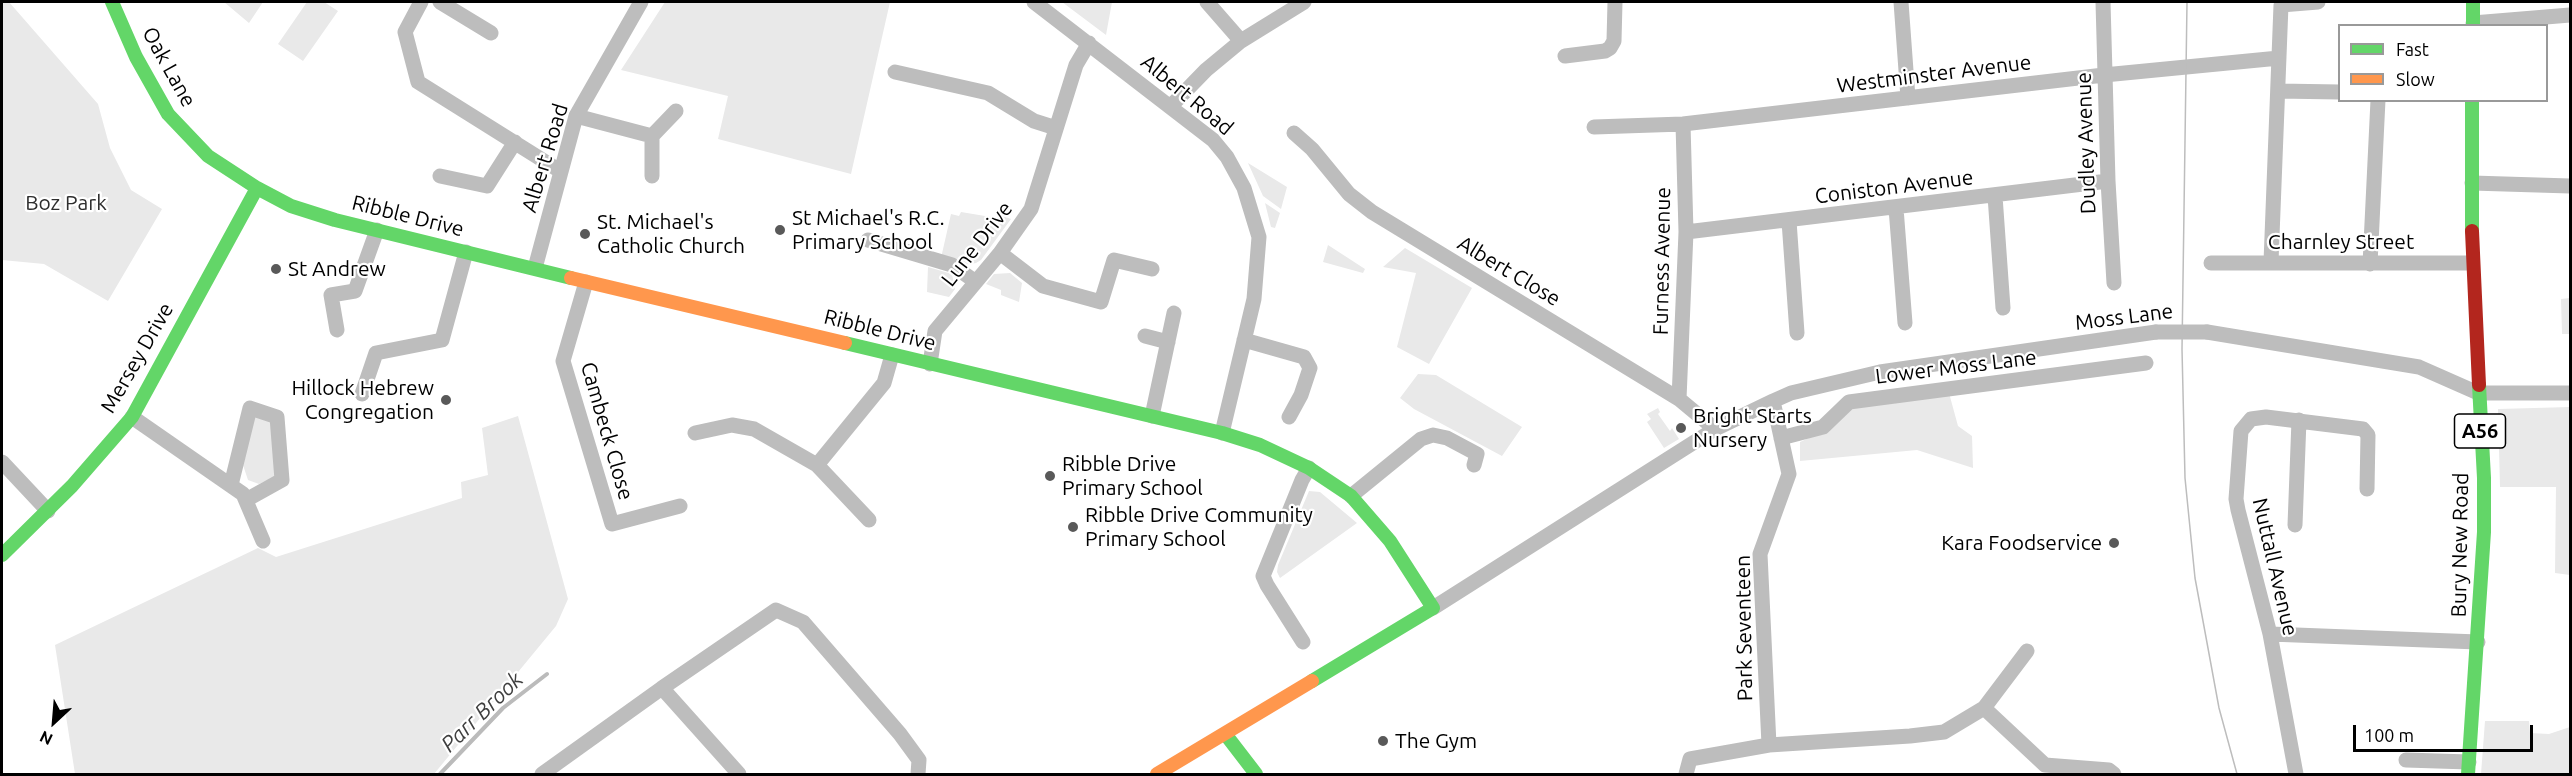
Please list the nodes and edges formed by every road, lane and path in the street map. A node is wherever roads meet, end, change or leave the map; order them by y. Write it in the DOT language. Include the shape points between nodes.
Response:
graph roads {
  1 [pos="112,2"];
  2 [pos="421,2"];
  3 [pos="440,2"];
  4 [pos="1034,2"];
  5 [pos="1207,2"];
  6 [pos="1304,2"];
  7 [pos="1615,2"];
  8 [pos="1901,2"];
  9 [pos="2103,2"];
  10 [pos="2318,2"];
  11 [pos="2473,2"];
  12 [pos="637,3"];
  13 [pos="2571,15"];
  14 [pos="2474,24"];
  15 [pos="491,33"];
  16 [pos="1241,41"];
  17 [pos="1089,44"];
  18 [pos="1565,56"];
  19 [pos="2279,58"];
  20 [pos="895,72"];
  21 [pos="2104,75"];
  22 [pos="2278,91"];
  23 [pos="2338,92"];
  24 [pos="1908,98"];
  25 [pos="2378,102"];
  26 [pos="2472,102"];
  27 [pos="1171,106"];
  28 [pos="675,111"];
  29 [pos="576,116"];
  30 [pos="1683,124"];
  31 [pos="1056,128"];
  32 [pos="1594,128"];
  33 [pos="1294,133"];
  34 [pos="652,136"];
  35 [pos="515,142"];
  36 [pos="560,171"];
  37 [pos="440,176"];
  38 [pos="652,177"];
  39 [pos="2108,181"];
  40 [pos="2472,183"];
  41 [pos="2571,186"];
  42 [pos="257,188"];
  43 [pos="1995,196"];
  44 [pos="1896,208"];
  45 [pos="1789,221"];
  46 [pos="377,230"];
  47 [pos="1686,232"];
  48 [pos="868,240"];
  49 [pos="466,252"];
  50 [pos="1000,253"];
  51 [pos="2271,262"];
  52 [pos="2472,262"];
  53 [pos="2211,263"];
  54 [pos="2370,264"];
  55 [pos="535,268"];
  56 [pos="1152,269"];
  57 [pos="586,282"];
  58 [pos="976,282"];
  59 [pos="2114,283"];
  60 [pos="2003,308"];
  61 [pos="1174,313"];
  62 [pos="1905,323"];
  63 [pos="337,330"];
  64 [pos="1797,333"];
  65 [pos="1145,336"];
  66 [pos="1244,340"];
  67 [pos="1168,342"];
  68 [pos="892,355"];
  69 [pos="2146,363"];
  70 [pos="930,364"];
  71 [pos="2478,393"];
  72 [pos="2571,393"];
  73 [pos="362,394"];
  74 [pos="1679,399"];
  75 [pos="1773,401"];
  76 [pos="1152,416"];
  77 [pos="132,417"];
  78 [pos="1289,417"];
  79 [pos="2299,420"];
  80 [pos="1715,429"];
  81 [pos="694,433"];
  82 [pos="1222,433"];
  83 [pos="1781,438"];
  84 [pos="2,462"];
  85 [pos="816,465"];
  86 [pos="1474,465"];
  87 [pos="1309,468"];
  88 [pos="231,485"];
  89 [pos="2367,489"];
  90 [pos="1351,496"];
  91 [pos="246,500"];
  92 [pos="680,506"];
  93 [pos="48,511"];
  94 [pos="2299,518"];
  95 [pos="869,520"];
  96 [pos="263,541"];
  97 [pos="2,555"];
  98 [pos="1433,608"];
  99 [pos="2270,634"];
  100 [pos="1303,642"];
  101 [pos="2478,642"];
  102 [pos="2027,651"];
  103 [pos="662,688"];
  104 [pos="1984,708"];
  105 [pos="1226,735"];
  106 [pos="1769,745"];
  107 [pos="2406,760"];
  108 [pos="2469,768"];
  109 [pos="548,772"];
  110 [pos="739,774"];
  111 [pos="918,774"];
  112 [pos="1157,774"];
  113 [pos="1256,774"];
  114 [pos="1686,774"];
  115 [pos="2114,774"];
  116 [pos="2296,774"];
  1 -- 42 [label="main road, Oak Lane" via="136,57 168,114 208,156"];
  2 -- 35 [label="street" via="405,32 418,82"];
  3 -- 15 [label="street"];
  4 -- 17 [label="street, Albert Road"];
  5 -- 16 [label="street"];
  6 -- 16 [label="street"];
  7 -- 18 [label="street" via="1614,41 1610,48"];
  8 -- 24 [label="street"];
  9 -- 21 [label="street, Dudley Avenue"];
  10 -- 19 [label="street" via="2281,5"];
  11 -- 14 [label="main road"];
  12 -- 29 [label="street, Albert Road"];
  13 -- 14 [label="street"];
  16 -- 27 [label="street"];
  17 -- 27 [label="street, Albert Road"];
  17 -- 31 [label="street, Lune Drive" via="1076,65"];
  19 -- 21 [label="street, Westminster Avenue"];
  19 -- 22 [label="street"];
  20 -- 31 [label="street" via="988,93 1034,121"];
  21 -- 24 [label="street, Westminster Avenue"];
  21 -- 39 [label="street, Dudley Avenue"];
  22 -- 23 [label="street"];
  22 -- 51 [label="street"];
  24 -- 30 [label="street, Westminster Avenue"];
  25 -- 54 [label="street"];
  26 -- 40 [label="main road, Bury New Road / A56"];
  27 -- 66 [label="street, Albert Road" via="1213,140 1244,188 1259,237 1254,299"];
  28 -- 34 [label="street"];
  29 -- 34 [label="street"];
  29 -- 36 [label="street, Albert Road"];
  30 -- 32 [label="street, Westminster Avenue"];
  30 -- 47 [label="street, Furness Avenue"];
  31 -- 50 [label="street, Lune Drive" via="1031,209"];
  33 -- 74 [label="street, Albert Close" via="1350,194 1372,212"];
  34 -- 38 [label="street"];
  35 -- 36 [label="street"];
  35 -- 37 [label="street" via="487,186"];
  36 -- 55 [label="street, Albert Road"];
  39 -- 43 [label="street, Coniston Avenue"];
  39 -- 59 [label="street, Dudley Avenue"];
  40 -- 41 [label="street"];
  40 -- 52 [label="main road, Bury New Road / A56"];
  42 -- 46 [label="main road, Ribble Drive" via="291,206"];
  42 -- 77 [label="main road, Mersey Drive"];
  43 -- 44 [label="street, Coniston Avenue"];
  43 -- 60 [label="street"];
  44 -- 45 [label="street, Coniston Avenue"];
  44 -- 62 [label="street"];
  45 -- 47 [label="street, Coniston Avenue"];
  45 -- 64 [label="street"];
  46 -- 49 [label="main road, Ribble Drive"];
  46 -- 63 [label="street" via="355,291 331,295"];
  47 -- 74 [label="street, Furness Avenue"];
  48 -- 58 [label="street" via="952,265"];
  49 -- 55 [label="main road, Ribble Drive"];
  49 -- 73 [label="street" via="442,340 376,353"];
  50 -- 56 [label="street" via="1043,286 1101,302 1114,261"];
  50 -- 58 [label="street, Lune Drive"];
  51 -- 53 [label="street, Charnley Street"];
  51 -- 54 [label="street, Charnley Street"];
  52 -- 54 [label="street, Charnley Street"];
  52 -- 71 [label="main road, Bury New Road / A56"];
  55 -- 57 [label="main road, Ribble Drive"];
  57 -- 68 [label="main road, Ribble Drive"];
  57 -- 92 [label="street, Cambeck Close" via="563,361 612,524"];
  58 -- 70 [label="street, Lune Drive" via="935,331"];
  61 -- 67 [label="street"];
  65 -- 67 [label="street"];
  66 -- 78 [label="street" via="1304,357 1310,368"];
  66 -- 82 [label="street, Albert Road"];
  67 -- 76 [label="street"];
  68 -- 70 [label="main road, Ribble Drive"];
  68 -- 85 [label="street" via="884,383"];
  69 -- 83 [label="street, Lower Moss Lane" via="1849,402 1823,428"];
  70 -- 76 [label="main road, Ribble Drive"];
  71 -- 72 [label="street"];
  71 -- 75 [label="street, Moss Lane, bridge" via="2419,367 2207,332 2156,332 1880,372 1791,393"];
  71 -- 101 [label="main road, Bury New Road / A56" via="2484,522"];
  74 -- 80 [label="street, Albert Close"];
  75 -- 80 [label="street"];
  75 -- 83 [label="street, Park Seventeen"];
  76 -- 82 [label="main road, Ribble Drive"];
  77 -- 88 [label="street"];
  77 -- 93 [label="main road, Mersey Drive"];
  79 -- 89 [label="street, Nuttall Avenue" via="2363,429 2368,435"];
  79 -- 94 [label="street, Nuttall Avenue"];
  79 -- 99 [label="street, Nuttall Avenue" via="2257,418 2247,423 2239,436 2238,510"];
  80 -- 98 [label="street"];
  81 -- 85 [label="street" via="732,425 754,429"];
  82 -- 87 [label="main road, Ribble Drive" via="1260,445"];
  83 -- 106 [label="street, Park Seventeen" via="1789,474 1760,554"];
  84 -- 93 [label="street"];
  85 -- 95 [label="street"];
  86 -- 90 [label="street" via="1477,454 1433,435 1421,439"];
  87 -- 90 [label="main road, Ribble Drive"];
  87 -- 100 [label="street" via="1263,576"];
  88 -- 91 [label="street"];
  88 -- 91 [label="street" via="250,408 277,417 282,480"];
  90 -- 98 [label="main road, Ribble Drive" via="1390,542"];
  91 -- 96 [label="street"];
  93 -- 97 [label="main road, Mersey Drive"];
  98 -- 105 [label="main road"];
  99 -- 101 [label="street"];
  99 -- 116 [label="street, Nuttall Avenue"];
  101 -- 108 [label="main road, Bury New Road / A56"];
  102 -- 104 [label="street"];
  103 -- 109 [label="street"];
  103 -- 110 [label="street"];
  103 -- 111 [label="street" via="776,610 803,622 900,734 919,760"];
  104 -- 106 [label="street" via="1944,732"];
  104 -- 115 [label="street" via="2045,765 2109,770"];
  105 -- 112 [label="main road"];
  105 -- 113 [label="main road"];
  106 -- 114 [label="street" via="1690,759"];
  107 -- 108 [label="street"];
}
